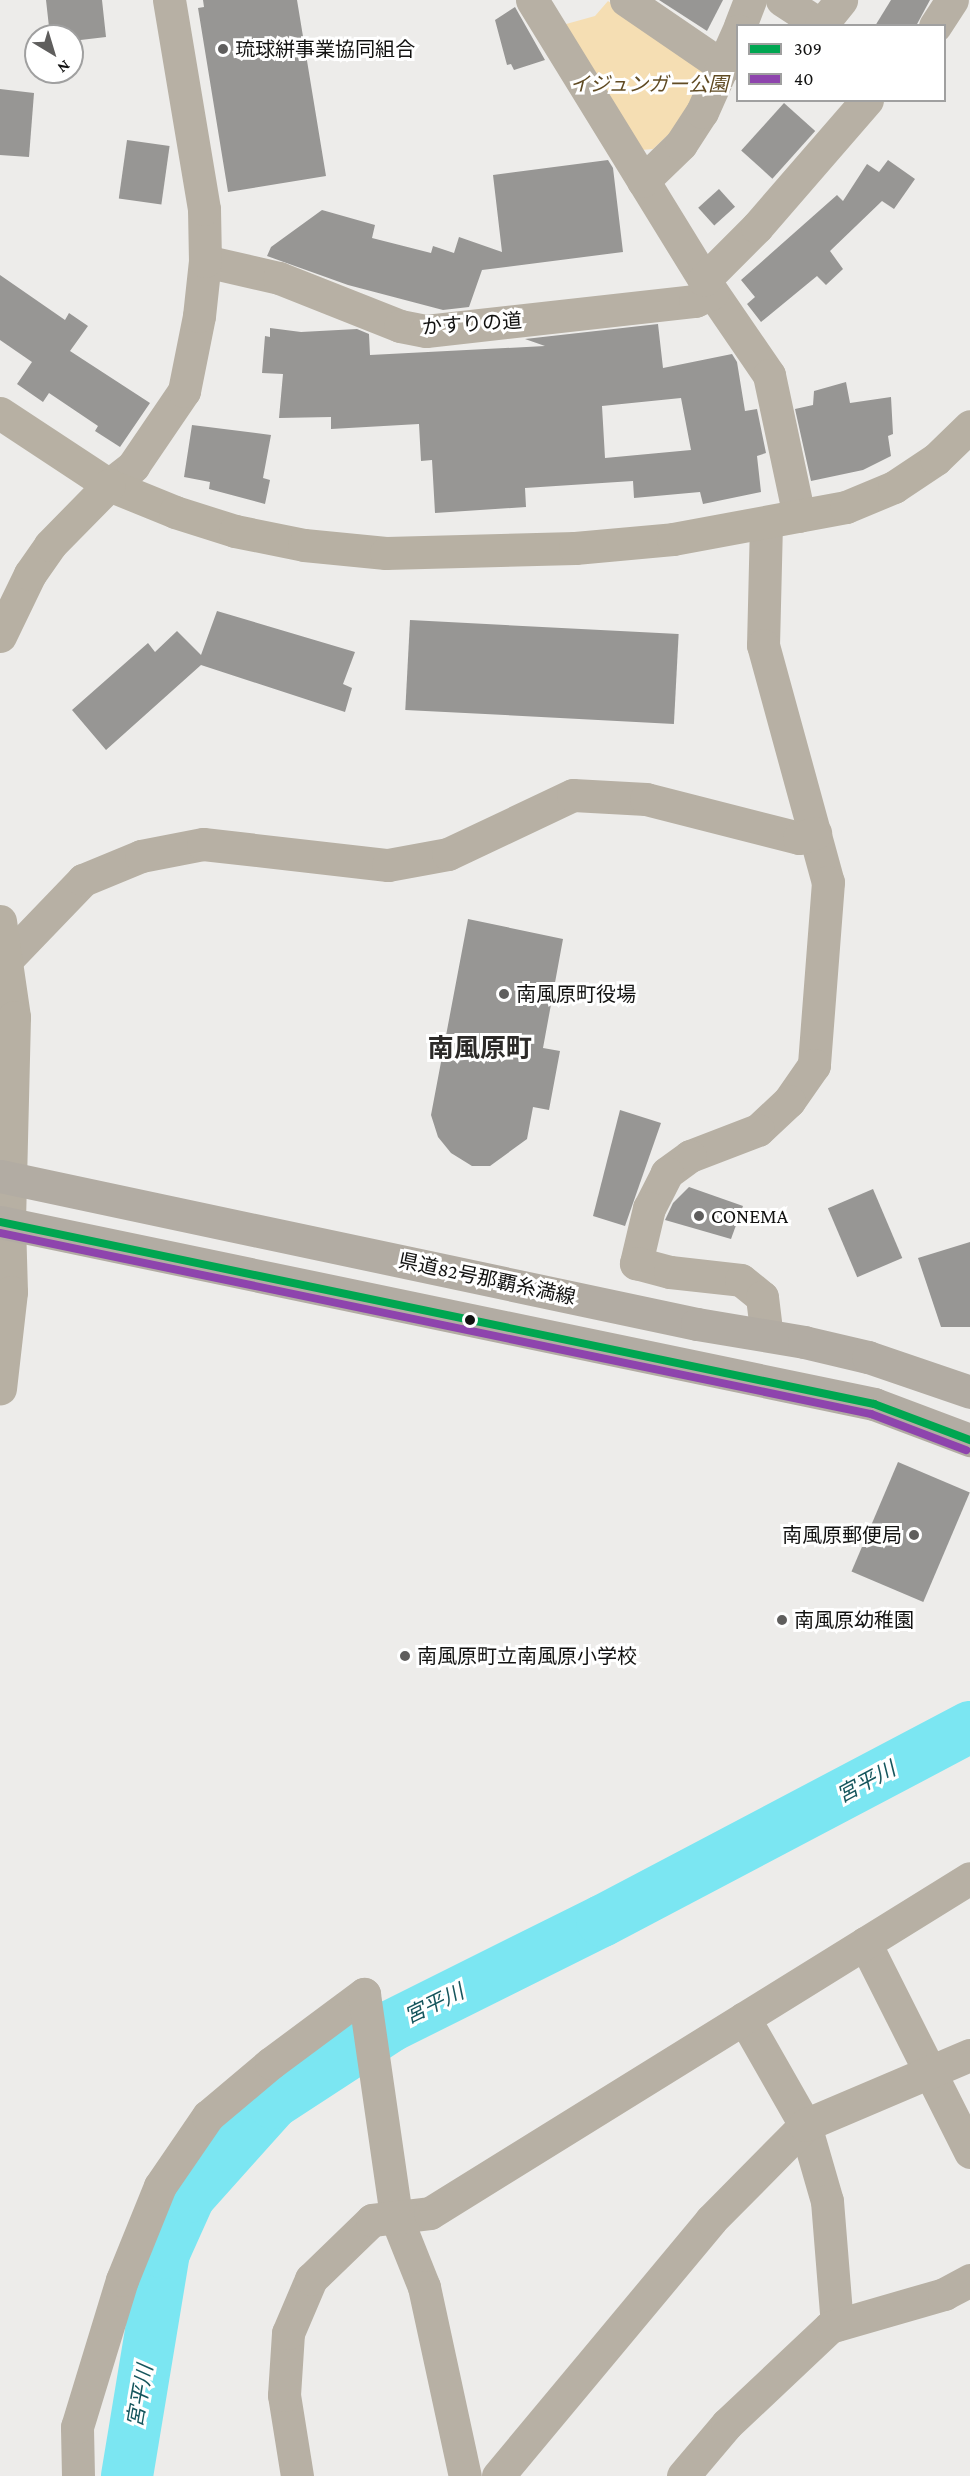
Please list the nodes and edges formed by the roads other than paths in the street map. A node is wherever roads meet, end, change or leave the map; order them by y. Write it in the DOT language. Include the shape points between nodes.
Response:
graph roads {
  1 [pos="169,0"];
  2 [pos="532,0"];
  3 [pos="750,0"];
  4 [pos="782,0"];
  5 [pos="841,0"];
  6 [pos="952,0"];
  7 [pos="639,5"];
  8 [pos="741,24"];
  9 [pos="819,24"];
  10 [pos="822,24"];
  11 [pos="936,24"];
  12 [pos="736,37"];
  13 [pos="724,67"];
  14 [pos="865,102"];
  15 [pos="643,181"];
  16 [pos="205,261"];
  17 [pos="708,286"];
  18 [pos="0,413"];
  19 [pos="970,426"];
  20 [pos="110,485"];
  21 [pos="799,516"];
  22 [pos="766,523"];
  23 [pos="0,636"];
  24 [pos="815,833"];
  25 [pos="0,921"];
  26 [pos="7,959"];
  27 [pos="6,1177"];
  28 [pos="4,1223"];
  29 [pos="767,1335"];
  30 [pos="0,1388"];
  31 [pos="970,1392"];
  32 [pos="970,1440"];
  33 [pos="970,1878"];
  34 [pos="865,1943"];
  35 [pos="744,2018"];
  36 [pos="970,2055"];
  37 [pos="928,2072"];
  38 [pos="805,2125"];
  39 [pos="970,2152"];
  40 [pos="396,2217"];
  41 [pos="970,2280"];
  42 [pos="837,2325"];
  43 [pos="78,2476"];
  44 [pos="297,2476"];
  45 [pos="465,2476"];
  46 [pos="498,2476"];
  47 [pos="683,2476"];
  1 -- 16 [label="street" via="204,209"];
  2 -- 15 [label="street"];
  3 -- 8 [label="street"];
  4 -- 9 [label="street"];
  5 -- 10 [label="street"];
  6 -- 11 [label="street"];
  7 -- 13 [label="street"];
  12 -- 13 [label="street"];
  13 -- 15 [label="street" via="681,144"];
  14 -- 17 [label="street"];
  15 -- 17 [label="street"];
  16 -- 17 [label="street, かすりの道" via="289,282 400,326 426,331 696,301"];
  16 -- 20 [label="street" via="194,354 184,391 133,466"];
  17 -- 21 [label="street" via="769,375"];
  18 -- 20 [label="street"];
  19 -- 21 [label="street" via="936,459 894,487 846,507"];
  20 -- 22 [label="street" via="235,531 303,545 386,553 575,548 673,539"];
  20 -- 23 [label="street" via="50,545 30,573"];
  21 -- 22 [label="street"];
  22 -- 24 [label="street" via="763,645"];
  24 -- 26 [label="street" via="799,838 646,799 573,795 448,854 387,865 203,844 141,856 83,880"];
  24 -- 29 [label="street" via="828,882 814,1065 789,1101 758,1130 690,1156 668,1173 649,1208 636,1263 670,1272 741,1280 762,1297"];
  25 -- 26 [label="street"];
  26 -- 27 [label="street" via="14,1017"];
  27 -- 28 [label="street"];
  27 -- 29 [label="main road, 県道82号那覇糸満線" via="697,1324"];
  28 -- 30 [label="street" via="11,1292"];
  28 -- 32 [label="main road" via="863,1402"];
  29 -- 31 [label="main road, 県道82号那覇糸満線" via="867,1357"];
  33 -- 34 [label="street"];
  34 -- 35 [label="street"];
  34 -- 37 [label="street"];
  35 -- 38 [label="street"];
  35 -- 40 [label="street" via="430,2213"];
  36 -- 37 [label="street"];
  37 -- 38 [label="street"];
  37 -- 39 [label="street"];
  38 -- 42 [label="street" via="827,2201"];
  38 -- 46 [label="street" via="711,2220"];
  40 -- 43 [label="street" via="364,1994 208,2116 160,2186 122,2280 77,2427"];
  40 -- 44 [label="street" via="372,2220 311,2279 288,2333 284,2396"];
  40 -- 45 [label="street" via="424,2287"];
  41 -- 42 [label="street" via="944,2294"];
  42 -- 47 [label="street" via="830,2327 727,2424"];
}
